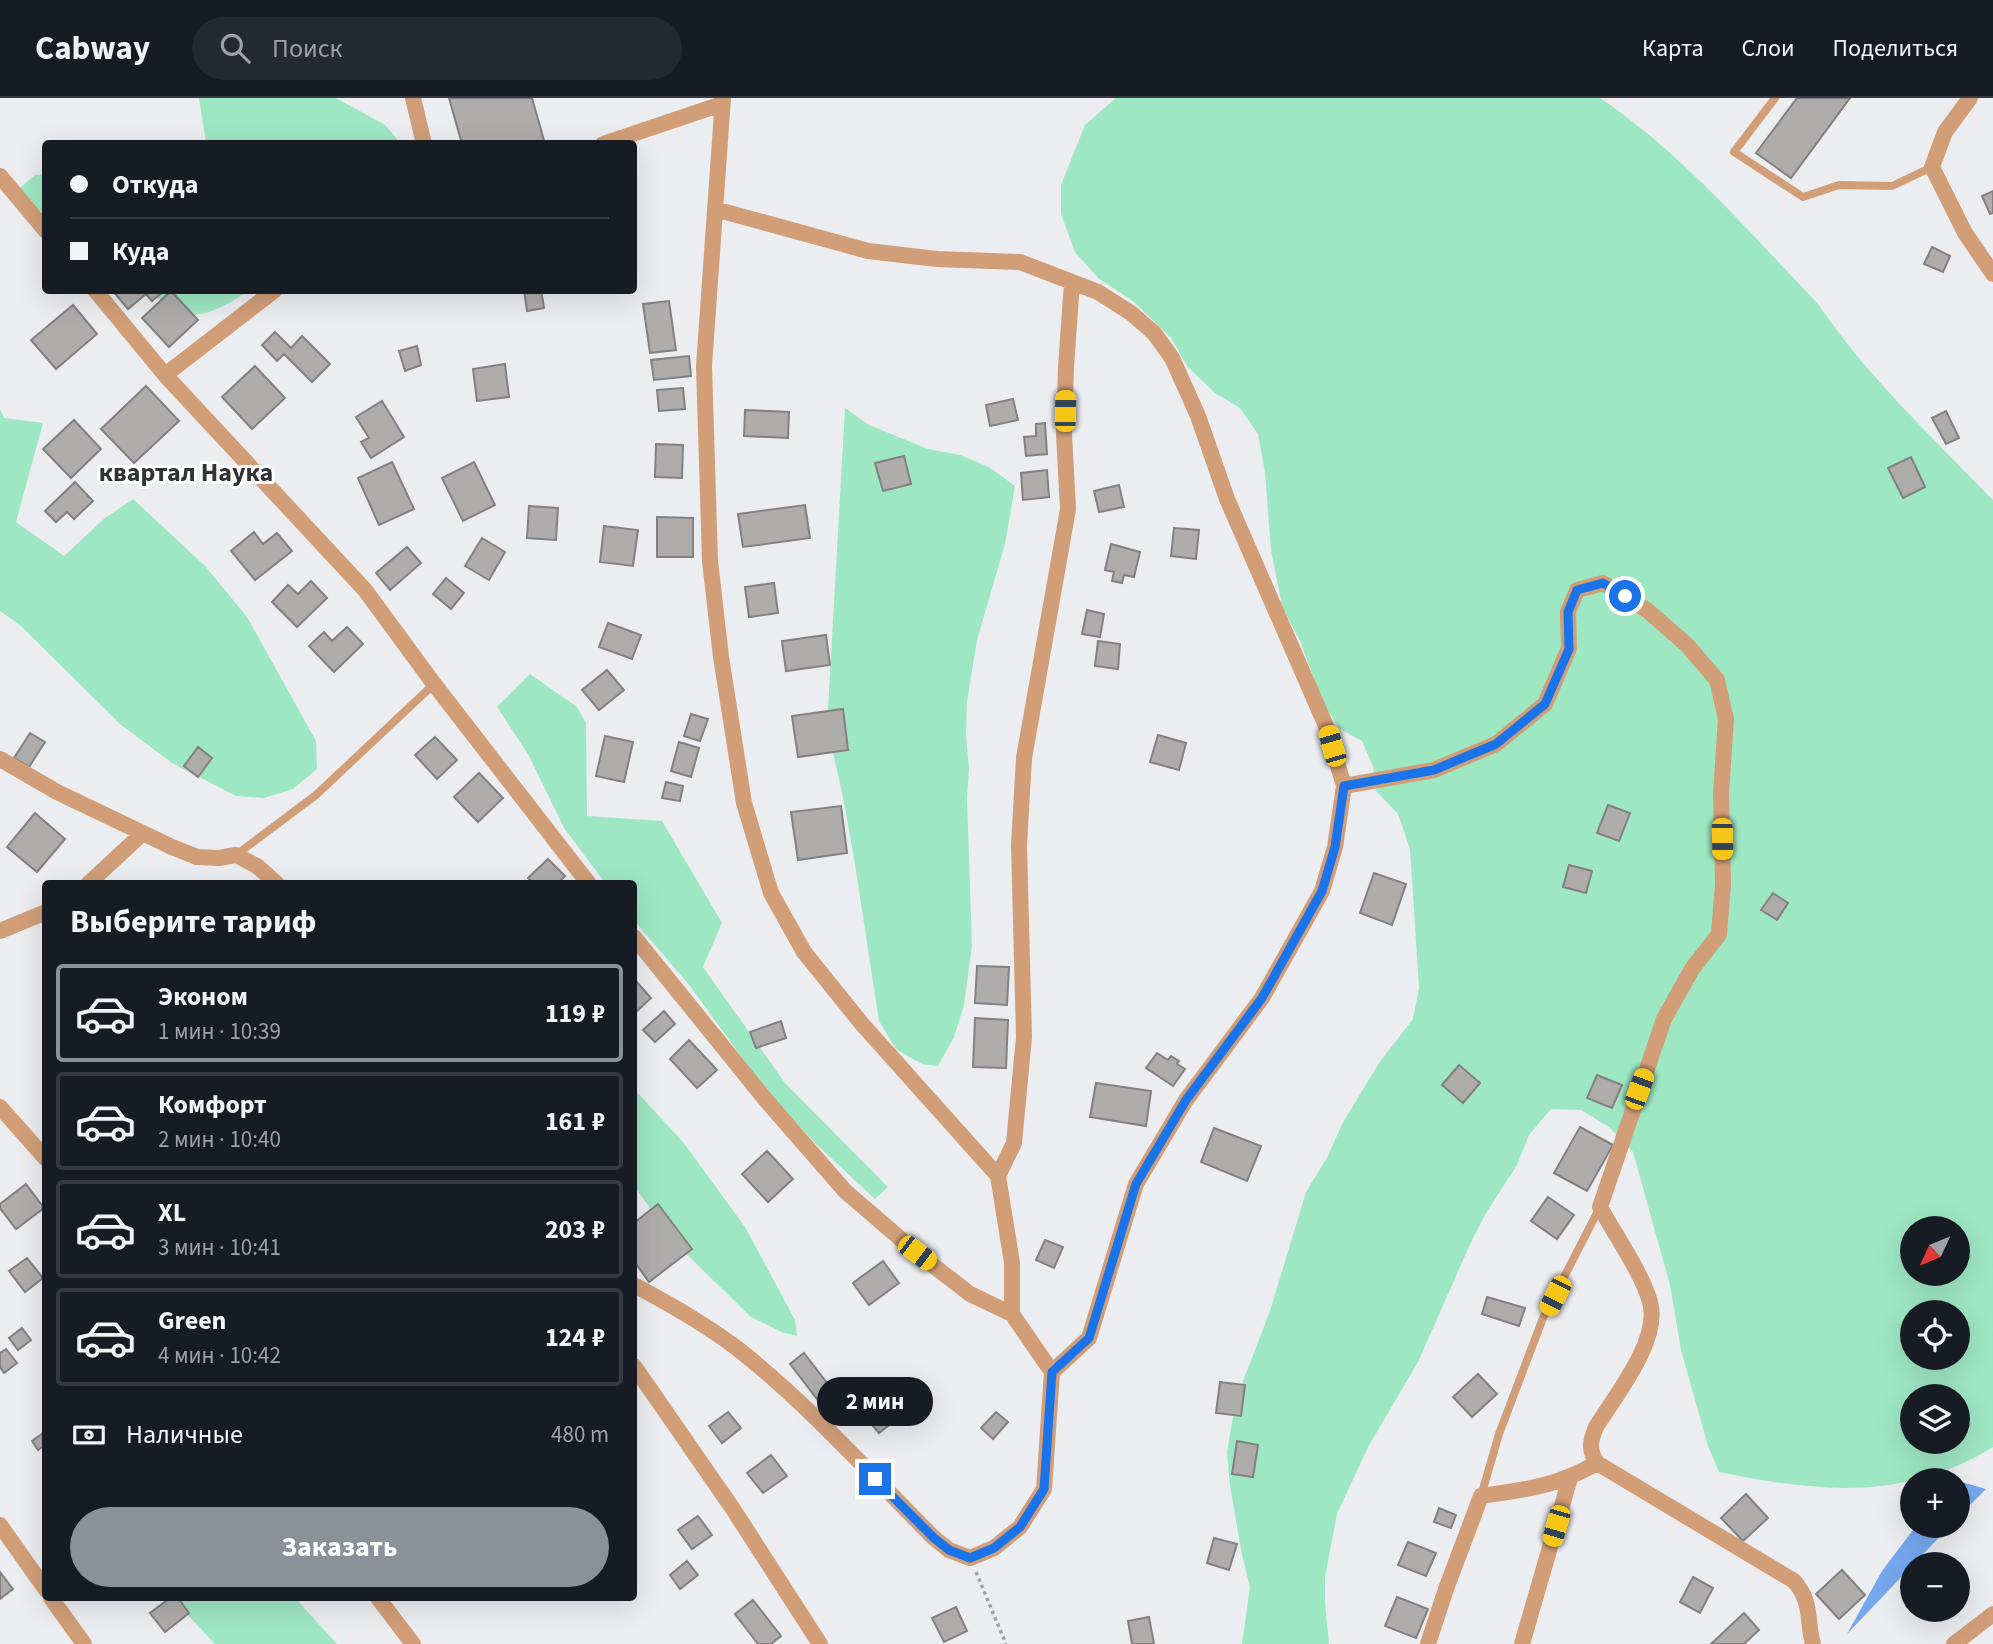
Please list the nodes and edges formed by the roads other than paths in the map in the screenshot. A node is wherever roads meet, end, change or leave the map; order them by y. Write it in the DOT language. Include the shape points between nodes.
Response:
graph roads {
  1 [pos="413,98"];
  2 [pos="1775,98"];
  3 [pos="1970,98"];
  4 [pos="722,101"];
  5 [pos="423,140"];
  6 [pos="614,140"];
  7 [pos="1932,167"];
  8 [pos="0,176"];
  9 [pos="715,209"];
  10 [pos="42,226"];
  11 [pos="1993,274"];
  12 [pos="1072,282"];
  13 [pos="98,294"];
  14 [pos="270,294"];
  15 [pos="165,375"];
  16 [pos="434,684"];
  17 [pos="0,759"];
  18 [pos="1344,786"];
  19 [pos="143,833"];
  20 [pos="236,855"];
  21 [pos="92,880"];
  22 [pos="273,880"];
  23 [pos="586,880"];
  24 [pos="42,914"];
  25 [pos="0,931"];
  26 [pos="637,941"];
  27 [pos="0,1107"];
  28 [pos="42,1154"];
  29 [pos="998,1176"];
  30 [pos="1600,1207"];
  31 [pos="637,1287"];
  32 [pos="1012,1314"];
  33 [pos="637,1370"];
  34 [pos="1052,1372"];
  35 [pos="1597,1463"];
  36 [pos="1570,1478"];
  37 [pos="1481,1496"];
  38 [pos="0,1525"];
  39 [pos="42,1584"];
  40 [pos="53,1601"];
  41 [pos="380,1601"];
  42 [pos="1993,1614"];
  43 [pos="83,1644"];
  44 [pos="413,1644"];
  45 [pos="820,1644"];
  46 [pos="1429,1644"];
  47 [pos="1522,1644"];
  48 [pos="1813,1644"];
  49 [pos="1954,1644"];
  1 -- 5 [label="street"];
  2 -- 7 [label="lane" via="1734,152 1803,197 1839,185 1892,186"];
  3 -- 7 [label="street" via="1945,132"];
  4 -- 6 [label="street"];
  4 -- 9 [label="street"];
  7 -- 11 [label="street" via="1965,233"];
  8 -- 10 [label="street"];
  9 -- 12 [label="street" via="868,251 1020,262"];
  9 -- 29 [label="street" via="704,366 710,561 748,816 771,893 804,952"];
  12 -- 18 [label="street" via="1131,313 1154,333 1172,358 1227,499 1326,726"];
  12 -- 29 [label="street" via="1064,434 1069,509 1024,758 1019,845 1024,1037 1014,1143"];
  13 -- 15 [label="street"];
  14 -- 15 [label="street"];
  15 -- 16 [label="street" via="365,590"];
  16 -- 20 [label="lane" via="316,795"];
  16 -- 23 [label="street"];
  17 -- 19 [label="street"];
  18 -- 30 [label="street" via="1434,770 1496,744 1545,704 1569,649 1568,612 1577,590 1603,583 1647,610 1687,645 1717,680 1726,719 1719,934 1664,1019"];
  18 -- 34 [label="street" via="1335,847 1322,891 1262,998 1186,1100 1136,1184 1089,1338"];
  19 -- 20 [label="street" via="197,857"];
  19 -- 21 [label="street"];
  20 -- 22 [label="street"];
  24 -- 25 [label="street"];
  26 -- 32 [label="street" via="845,1191 970,1294"];
  27 -- 28 [label="street"];
  29 -- 32 [label="street" via="1012,1263"];
  30 -- 35 [label="street" via="1651,1304 1651,1328 1645,1348 1590,1441"];
  30 -- 37 [label="lane" via="1543,1318"];
  31 -- 34 [label="street" via="737,1349 797,1400 934,1538 970,1558 994,1548 1020,1527 1044,1489"];
  32 -- 34 [label="street"];
  33 -- 45 [label="street"];
  35 -- 36 [label="street"];
  35 -- 48 [label="street" via="1794,1581 1808,1605"];
  36 -- 37 [label="street"];
  36 -- 47 [label="street"];
  37 -- 46 [label="street"];
  38 -- 39 [label="street"];
  40 -- 43 [label="street"];
  41 -- 44 [label="street"];
  42 -- 49 [label="street"];
}
